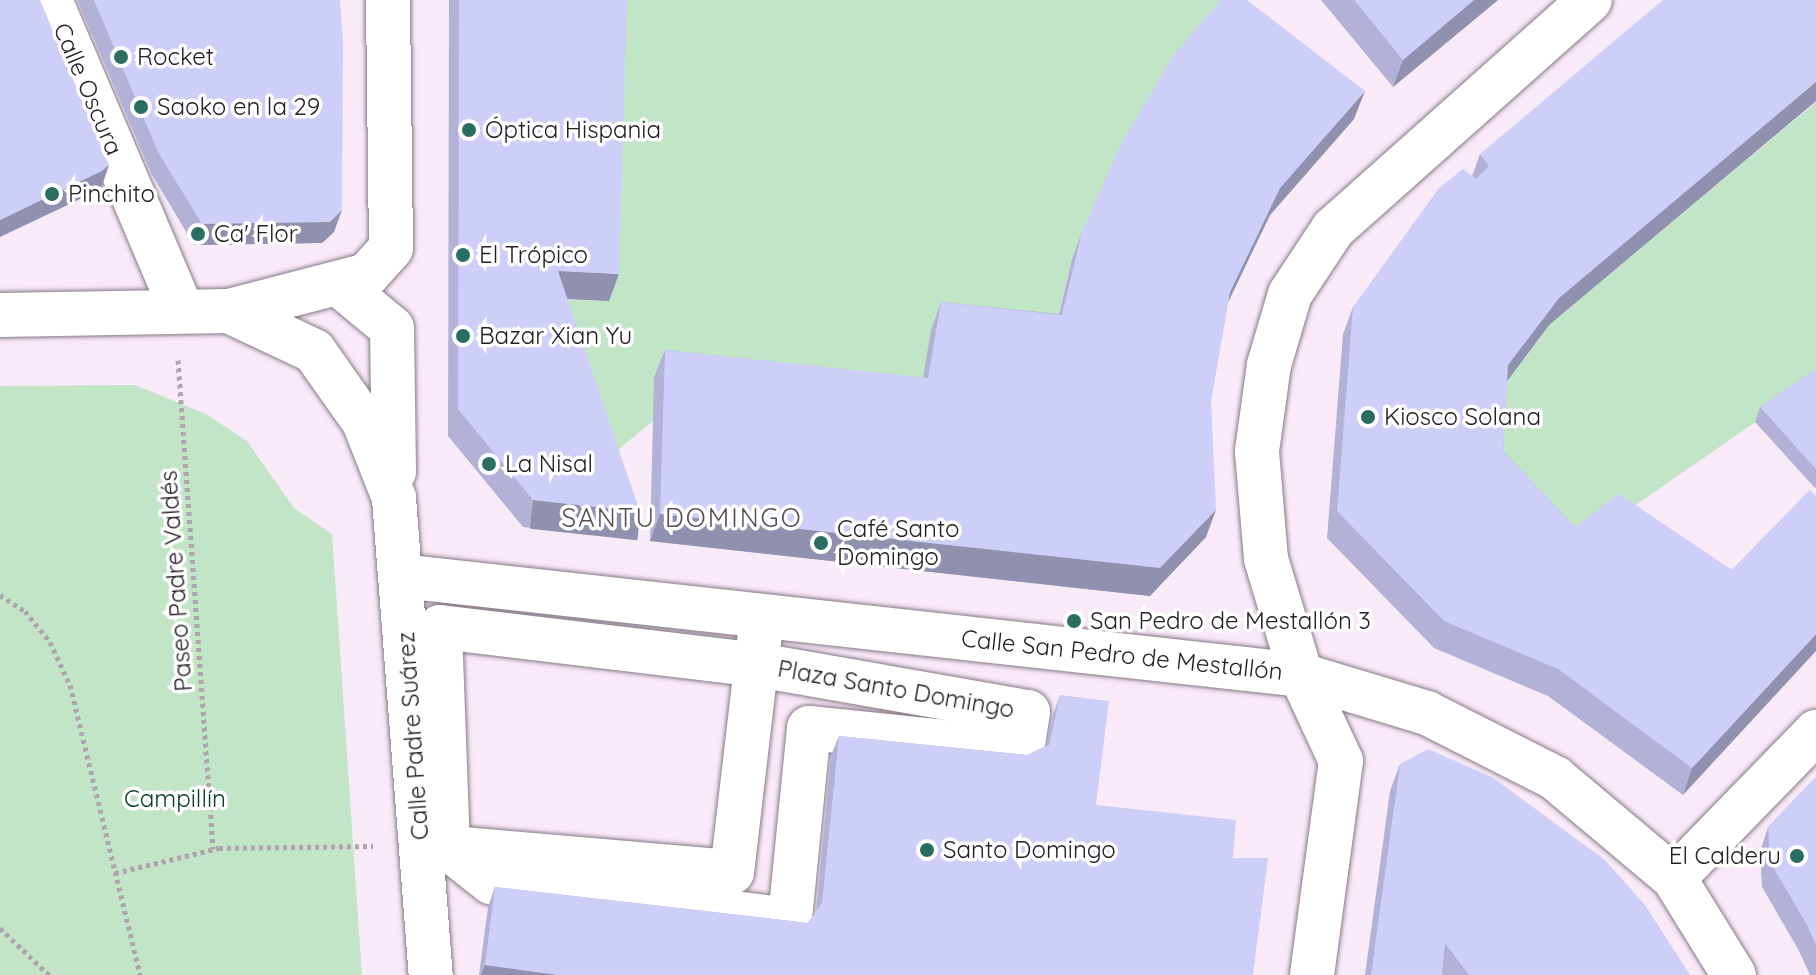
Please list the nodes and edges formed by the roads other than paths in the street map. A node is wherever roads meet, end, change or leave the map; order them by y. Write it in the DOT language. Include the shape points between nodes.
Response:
graph roads {
  1 [pos="50,0"];
  2 [pos="388,0"];
  3 [pos="1590,0"];
  4 [pos="340,285"];
  5 [pos="179,311"];
  6 [pos="229,311"];
  7 [pos="0,315"];
  8 [pos="394,498"];
  9 [pos="401,576"];
  10 [pos="761,615"];
  11 [pos="758,665"];
  12 [pos="1301,675"];
  13 [pos="1816,732"];
  14 [pos="435,847"];
  15 [pos="1674,878"];
  16 [pos="431,975"];
  17 [pos="1312,975"];
  18 [pos="1734,975"];
  1 -- 5 [label="street, Calle Oscura"];
  2 -- 4 [label="street" via="391,248 367,275"];
  3 -- 12 [label="street" via="1333,229 1290,294 1269,365 1257,451 1266,559"];
  4 -- 6 [label="street"];
  4 -- 8 [label="street, Calle Padre Suárez" via="392,328"];
  5 -- 6 [label="street"];
  5 -- 7 [label="street"];
  6 -- 8 [label="street, Calle Padre Suárez" via="314,351 364,422"];
  8 -- 9 [label="street, Calle Padre Suárez"];
  9 -- 10 [label="street, Calle San Pedro de Mestallón"];
  9 -- 14 [label="street, Calle Padre Suárez"];
  10 -- 11 [label="street"];
  10 -- 12 [label="street, Calle San Pedro de Mestallón"];
  11 -- 14 [label="street" via="732,872"];
  11 -- 14 [label="street, Plaza Santo Domingo" via="440,627"];
  11 -- 14 [label="street, Plaza Santo Domingo" via="1028,712 1022,750 809,728 790,920 491,882"];
  12 -- 15 [label="street, Calle San Pedro de Mestallón" via="1427,713 1555,778"];
  12 -- 17 [label="street" via="1341,761"];
  13 -- 15 [label="street"];
  14 -- 16 [label="street, Calle Padre Suárez"];
  15 -- 18 [label="street, Calle San Pedro de Mestallón"];
}
